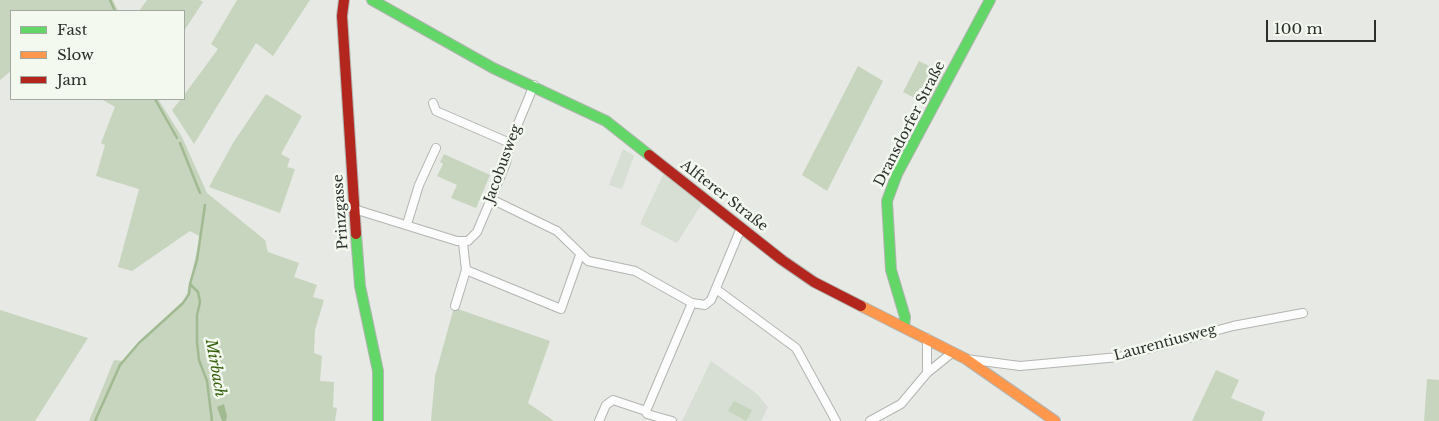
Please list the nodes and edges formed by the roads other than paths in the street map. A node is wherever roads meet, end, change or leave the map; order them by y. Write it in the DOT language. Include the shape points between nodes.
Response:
graph roads {
  1 [pos="344,0"];
  2 [pos="372,0"];
  3 [pos="990,0"];
  4 [pos="534,85"];
  5 [pos="434,103"];
  6 [pos="510,143"];
  7 [pos="436,148"];
  8 [pos="491,199"];
  9 [pos="354,209"];
  10 [pos="407,224"];
  11 [pos="741,228"];
  12 [pos="463,242"];
  13 [pos="580,255"];
  14 [pos="466,270"];
  15 [pos="716,289"];
  16 [pos="692,303"];
  17 [pos="455,306"];
  18 [pos="1303,313"];
  19 [pos="904,326"];
  20 [pos="927,338"];
  21 [pos="953,352"];
  22 [pos="966,359"];
  23 [pos="927,373"];
  24 [pos="646,411"];
  25 [pos="378,421"];
  26 [pos="598,421"];
  27 [pos="672,421"];
  28 [pos="836,421"];
  29 [pos="870,421"];
  30 [pos="1055,421"];
  1 -- 9 [label="street, Prinzgasse" via="342,16"];
  2 -- 4 [label="street, Alfterer Straße" via="493,68"];
  3 -- 19 [label="street, Dransdorfer Straße" via="897,174 887,200 891,270 905,316"];
  4 -- 6 [label="street, Jacobusweg"];
  4 -- 11 [label="street, Alfterer Straße" via="606,121"];
  5 -- 6 [label="street" via="436,111"];
  6 -- 8 [label="street, Jacobusweg" via="506,163"];
  7 -- 10 [label="street"];
  8 -- 12 [label="street, Jacobusweg" via="475,234"];
  8 -- 13 [label="street" via="557,231"];
  9 -- 10 [label="street"];
  9 -- 25 [label="street, Prinzgasse" via="360,286 378,371"];
  10 -- 12 [label="street"];
  11 -- 15 [label="street"];
  11 -- 19 [label="street, Alfterer Straße" via="814,282"];
  12 -- 14 [label="street"];
  13 -- 14 [label="street" via="561,309"];
  13 -- 16 [label="street" via="596,263 635,270"];
  14 -- 17 [label="street"];
  15 -- 16 [label="street" via="705,305"];
  15 -- 28 [label="street" via="796,348"];
  16 -- 24 [label="street"];
  18 -- 22 [label="street, Laurentiusweg" via="1233,326 1119,357 1020,366"];
  19 -- 20 [label="street, Alfterer Straße"];
  20 -- 21 [label="street, Alfterer Straße"];
  20 -- 23 [label="street"];
  21 -- 22 [label="street, Alfterer Straße"];
  21 -- 23 [label="street"];
  22 -- 30 [label="street, Alfterer Straße"];
  23 -- 29 [label="street" via="901,404"];
  24 -- 26 [label="street" via="613,400 606,405"];
  24 -- 27 [label="street"];
}
